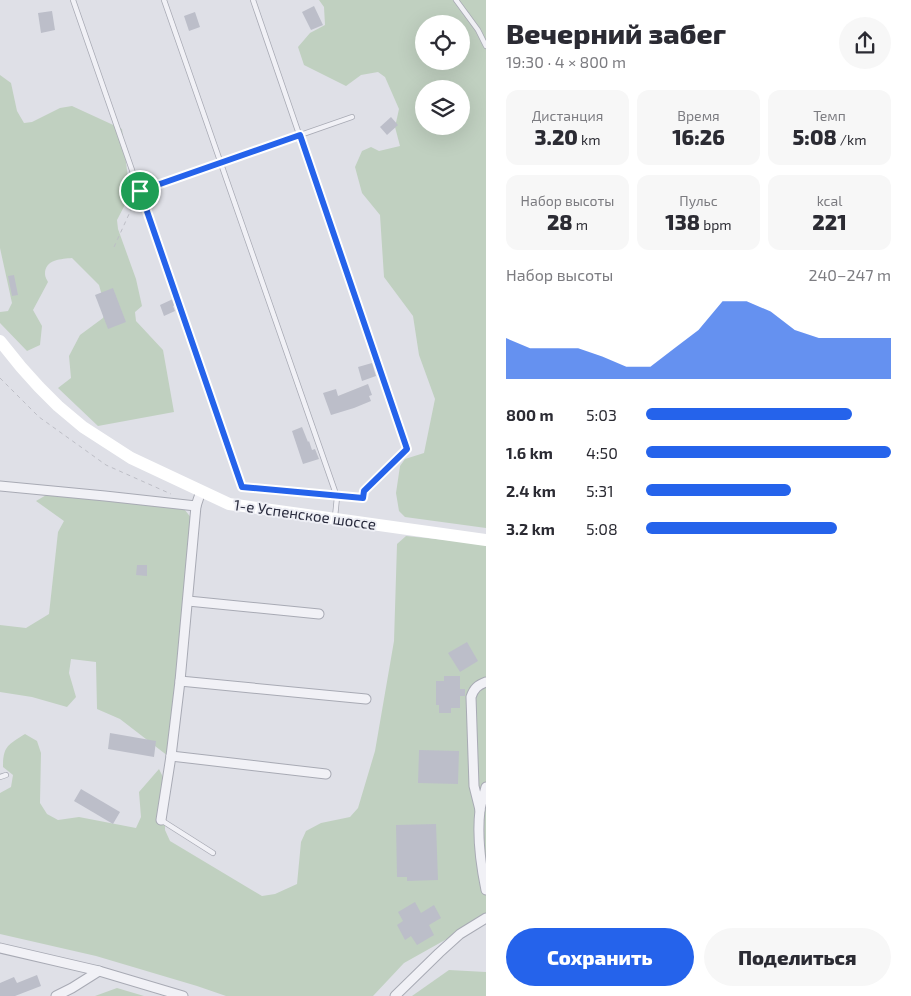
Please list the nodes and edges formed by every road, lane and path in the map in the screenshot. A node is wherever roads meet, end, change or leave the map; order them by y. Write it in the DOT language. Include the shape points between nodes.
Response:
graph roads {
  1 [pos="73,0"];
  2 [pos="164,0"];
  3 [pos="253,0"];
  4 [pos="456,0"];
  5 [pos="486,46"];
  6 [pos="352,117"];
  7 [pos="300,135"];
  8 [pos="221,163"];
  9 [pos="140,191"];
  10 [pos="114,247"];
  11 [pos="0,341"];
  12 [pos="0,378"];
  13 [pos="0,486"];
  14 [pos="201,491"];
  15 [pos="169,494"];
  16 [pos="337,497"];
  17 [pos="196,506"];
  18 [pos="335,519"];
  19 [pos="486,540"];
  20 [pos="188,601"];
  21 [pos="319,614"];
  22 [pos="180,681"];
  23 [pos="486,682"];
  24 [pos="366,699"];
  25 [pos="171,756"];
  26 [pos="6,774"];
  27 [pos="326,774"];
  28 [pos="0,777"];
  29 [pos="486,787"];
  30 [pos="480,810"];
  31 [pos="161,820"];
  32 [pos="213,853"];
  33 [pos="486,890"];
  34 [pos="486,918"];
  35 [pos="0,948"];
  36 [pos="99,971"];
  37 [pos="56,996"];
  38 [pos="183,996"];
  39 [pos="395,996"];
  1 -- 9 [label="lane"];
  2 -- 8 [label="lane"];
  3 -- 7 [label="lane"];
  4 -- 5 [label="lane"];
  6 -- 7 [label="lane"];
  7 -- 8 [label="lane"];
  7 -- 16 [label="lane" via="407,449 364,491 363,498"];
  8 -- 9 [label="lane"];
  8 -- 16 [label="lane"];
  9 -- 10 [label="path"];
  9 -- 16 [label="lane" via="242,487"];
  11 -- 14 [label="main road, 1-е Успенское шоссе" via="58,406 83,428 131,458"];
  12 -- 15 [label="path" via="39,417 106,465"];
  13 -- 17 [label="street"];
  14 -- 17 [label="street"];
  14 -- 18 [label="main road, 1-е Успенское шоссе" via="230,504"];
  16 -- 18 [label="lane"];
  17 -- 20 [label="street"];
  18 -- 19 [label="main road, 1-е Успенское шоссе"];
  20 -- 21 [label="street"];
  20 -- 22 [label="street"];
  22 -- 24 [label="street"];
  22 -- 25 [label="street"];
  23 -- 30 [label="street" via="473,690 472,697 474,786"];
  25 -- 27 [label="street"];
  25 -- 31 [label="street"];
  26 -- 28 [label="lane"];
  29 -- 30 [label="street"];
  30 -- 33 [label="street"];
  31 -- 32 [label="lane"];
  34 -- 39 [label="street" via="460,934"];
  35 -- 36 [label="street"];
  36 -- 37 [label="street"];
  36 -- 38 [label="street"];
}
